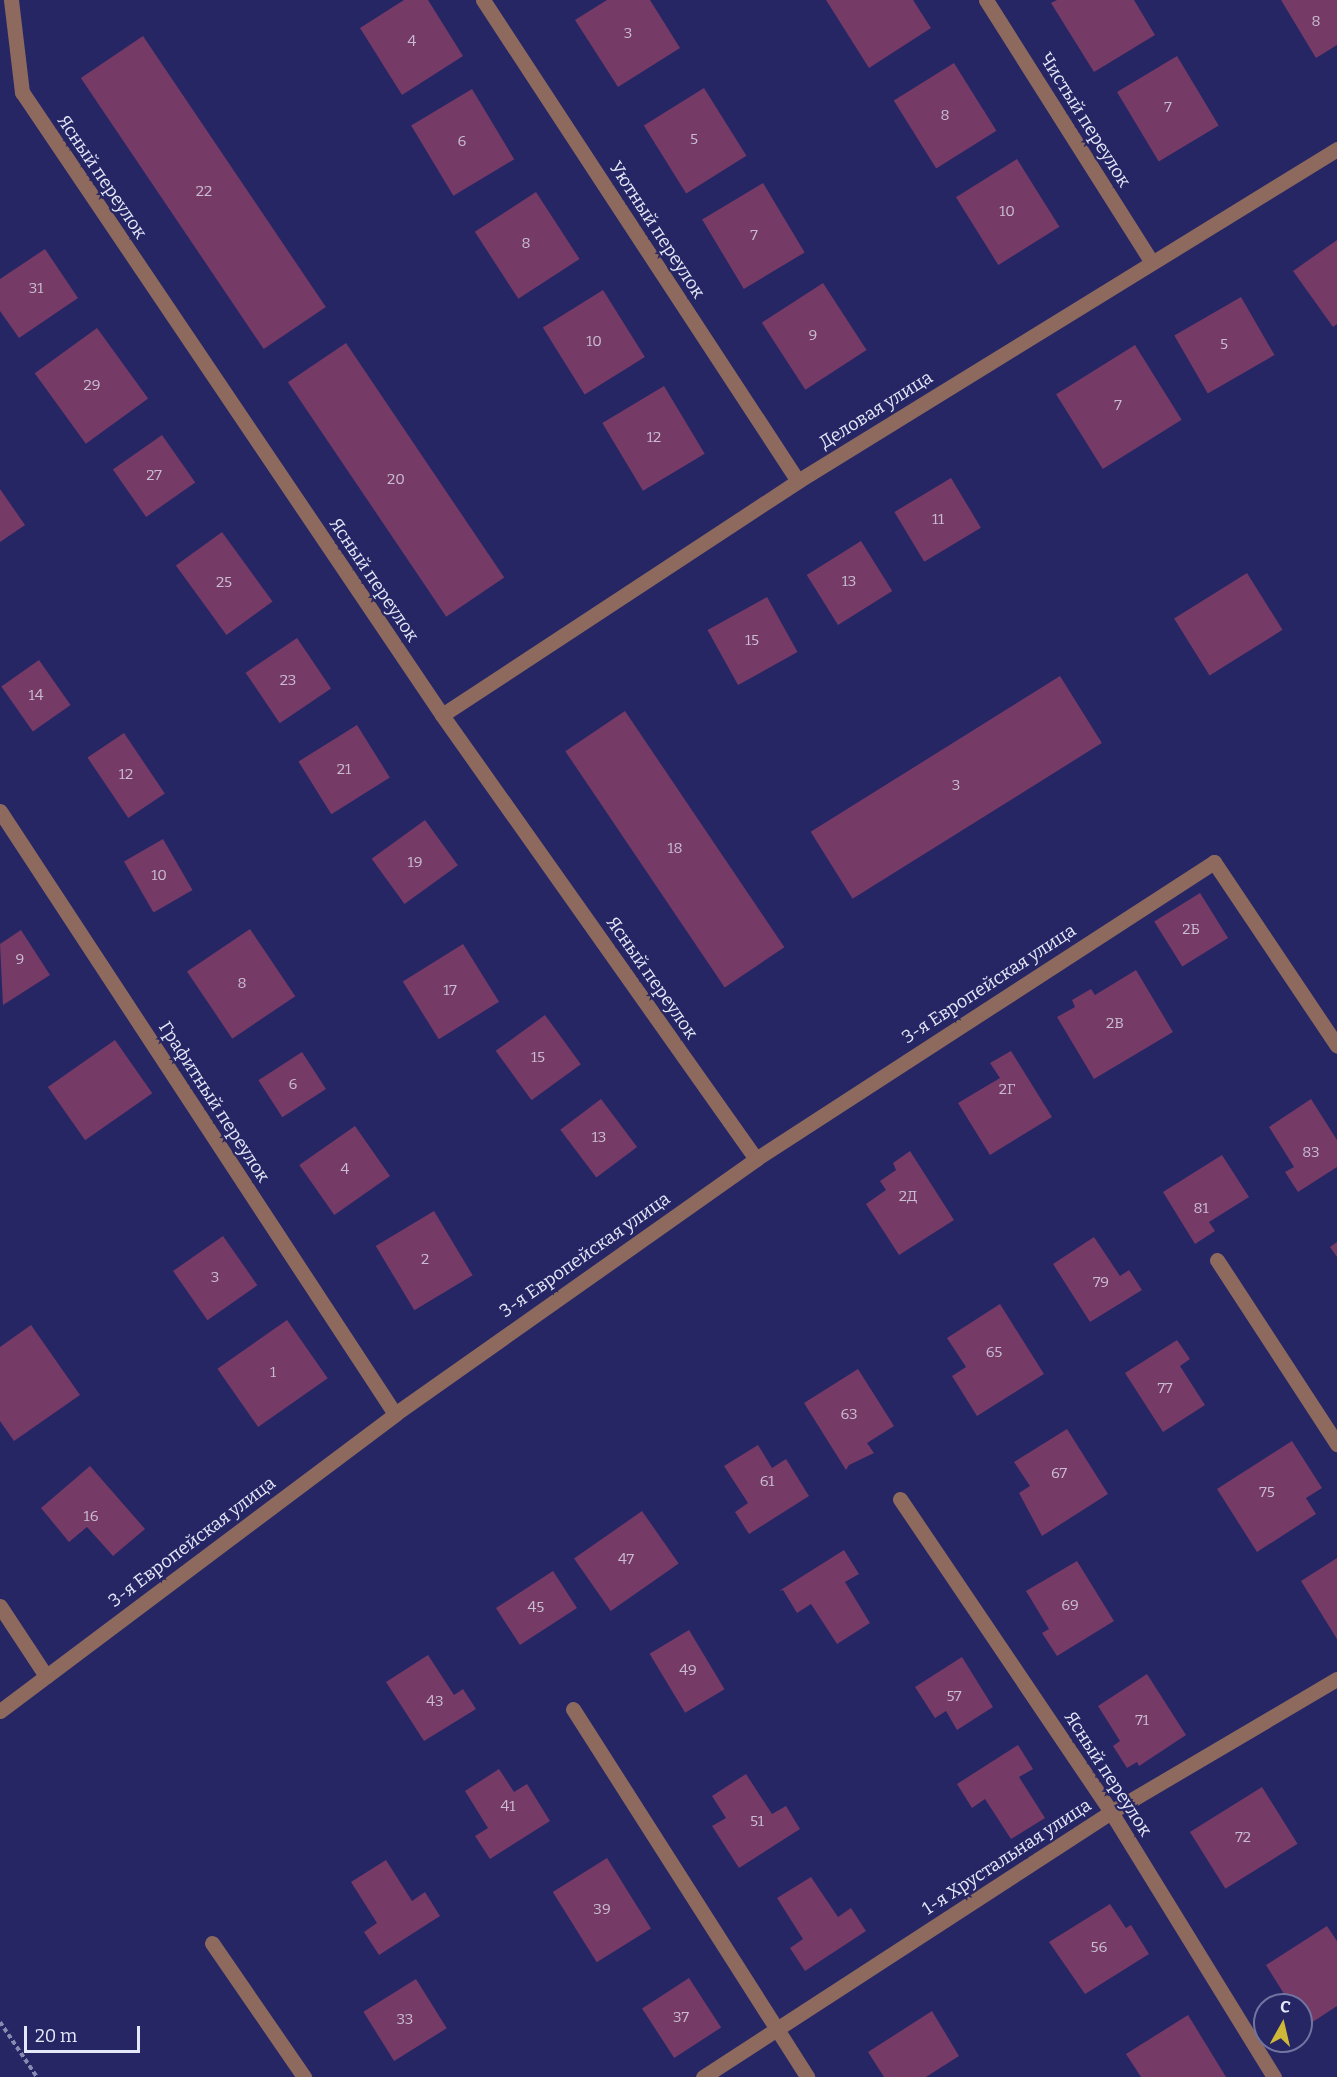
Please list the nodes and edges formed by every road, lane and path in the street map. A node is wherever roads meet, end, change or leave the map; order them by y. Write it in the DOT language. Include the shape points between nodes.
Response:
graph roads {
  1 [pos="11,0"];
  2 [pos="483,0"];
  3 [pos="986,0"];
  4 [pos="1337,148"];
  5 [pos="1151,261"];
  6 [pos="798,481"];
  7 [pos="442,715"];
  8 [pos="0,811"];
  9 [pos="1337,1046"];
  10 [pos="756,1159"];
  11 [pos="1217,1260"];
  12 [pos="395,1413"];
  13 [pos="1337,1444"];
  14 [pos="900,1499"];
  15 [pos="0,1606"];
  16 [pos="46,1676"];
  17 [pos="1337,1679"];
  18 [pos="573,1709"];
  19 [pos="0,1711"];
  20 [pos="1111,1812"];
  21 [pos="212,1943"];
  22 [pos="0,2022"];
  23 [pos="777,2029"];
  24 [pos="37,2077"];
  25 [pos="304,2077"];
  26 [pos="703,2077"];
  27 [pos="807,2077"];
  28 [pos="1274,2077"];
  1 -- 7 [label="street, Ясный переулок" via="22,92"];
  2 -- 6 [label="street, Уютный переулок"];
  3 -- 5 [label="street, Чистый переулок"];
  4 -- 5 [label="street, Деловая улица"];
  5 -- 6 [label="street, Деловая улица"];
  6 -- 7 [label="street, Деловая улица"];
  7 -- 10 [label="street, Ясный переулок"];
  8 -- 12 [label="street, Графитный переулок"];
  9 -- 10 [label="street, 3-я Европейская улица" via="1214,861"];
  10 -- 12 [label="street, 3-я Европейская улица"];
  11 -- 13 [label="street"];
  12 -- 16 [label="street, 3-я Европейская улица"];
  14 -- 20 [label="street, Ясный переулок"];
  15 -- 16 [label="street"];
  16 -- 19 [label="street, 3-я Европейская улица"];
  17 -- 20 [label="street, 1-я Хрустальная улица"];
  18 -- 23 [label="street"];
  20 -- 23 [label="street, 1-я Хрустальная улица"];
  20 -- 28 [label="street, Ясный переулок"];
  21 -- 25 [label="street"];
  22 -- 24 [label="path"];
  23 -- 26 [label="street, 1-я Хрустальная улица"];
  23 -- 27 [label="street"];
}
